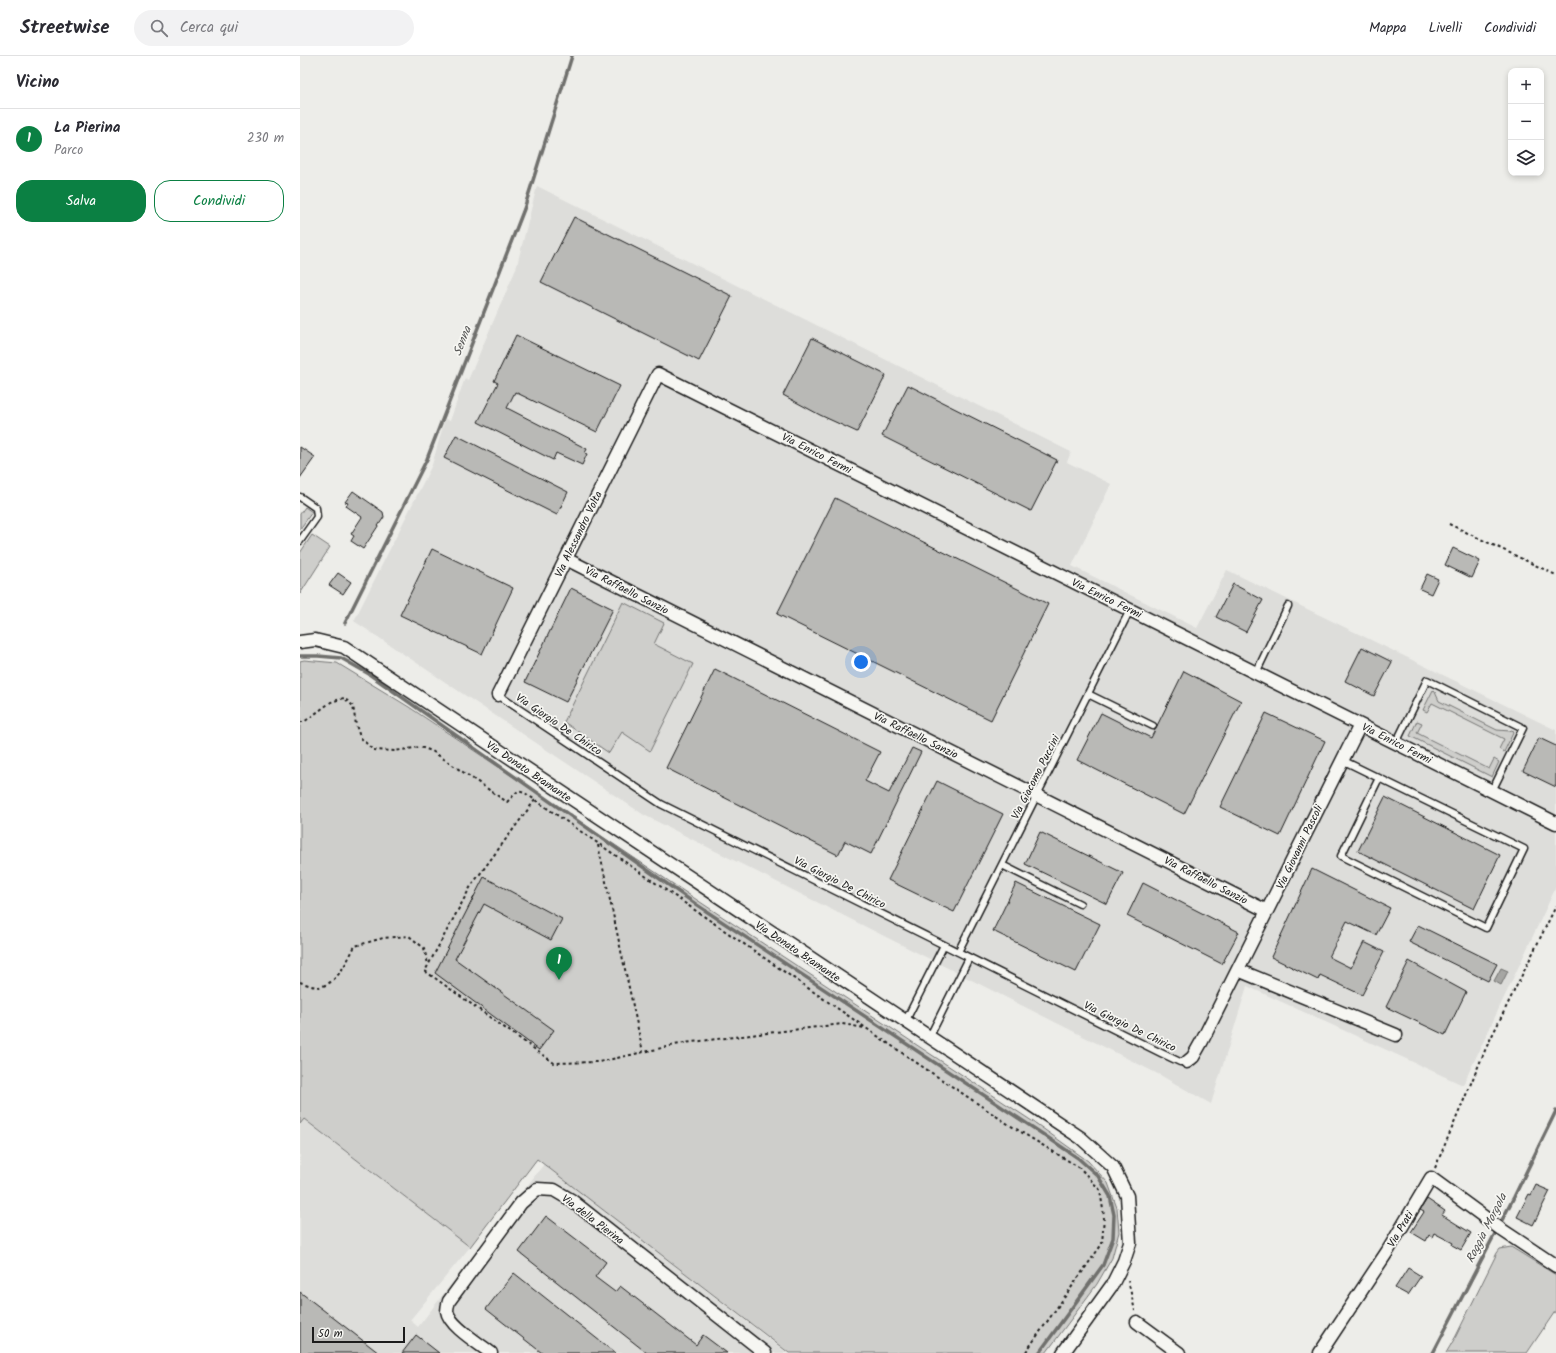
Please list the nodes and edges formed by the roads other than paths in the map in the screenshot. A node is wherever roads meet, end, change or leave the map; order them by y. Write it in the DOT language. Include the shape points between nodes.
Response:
graph roads {
  1 [pos="658,374"];
  2 [pos="300,497"];
  3 [pos="301,539"];
  4 [pos="566,559"];
  5 [pos="1288,606"];
  6 [pos="1130,610"];
  7 [pos="300,642"];
  8 [pos="1256,673"];
  9 [pos="1088,694"];
  10 [pos="498,695"];
  11 [pos="1360,725"];
  12 [pos="1153,726"];
  13 [pos="1396,743"];
  14 [pos="1342,760"];
  15 [pos="1379,778"];
  16 [pos="1492,791"];
  17 [pos="1037,795"];
  18 [pos="1556,823"];
  19 [pos="1002,865"];
  20 [pos="1080,904"];
  21 [pos="1267,911"];
  22 [pos="944,945"];
  23 [pos="958,952"];
  24 [pos="969,958"];
  25 [pos="1238,970"];
  26 [pos="905,1022"];
  27 [pos="1396,1035"];
  28 [pos="929,1038"];
  29 [pos="1187,1062"];
  30 [pos="1556,1266"];
  31 [pos="1137,1322"];
  32 [pos="491,1353"];
  33 [pos="765,1353"];
  34 [pos="1064,1353"];
  35 [pos="1179,1353"];
  36 [pos="1320,1353"];
  1 -- 4 [label="street, Via Alessandro Volta"];
  1 -- 6 [label="street, Via Enrico Fermi"];
  2 -- 3 [label="lane" via="316,508 317,517"];
  4 -- 10 [label="street, Via Alessandro Volta"];
  4 -- 17 [label="street, Via Raffaello Sanzio"];
  5 -- 8 [label="lane"];
  6 -- 8 [label="street, Via Enrico Fermi"];
  6 -- 9 [label="lane, Via Giacomo Puccini"];
  7 -- 26 [label="street, Via Donato Bramante" via="315,640 344,647"];
  8 -- 11 [label="street, Via Enrico Fermi"];
  9 -- 12 [label="lane"];
  9 -- 17 [label="lane, Via Giacomo Puccini"];
  10 -- 22 [label="lane, Via Giorgio De Chirico" via="662,804"];
  11 -- 13 [label="street, Via Enrico Fermi"];
  11 -- 14 [label="street, Via Giovanni Pascoli"];
  13 -- 16 [label="street, Via Enrico Fermi"];
  13 -- 16 [label="lane" via="1427,680 1522,728"];
  14 -- 15 [label="lane"];
  14 -- 21 [label="street, Via Giovanni Pascoli"];
  15 -- 15 [label="lane" via="1524,849 1486,928 1341,856"];
  16 -- 18 [label="street, Via Enrico Fermi"];
  17 -- 19 [label="lane, Via Giacomo Puccini"];
  17 -- 21 [label="street, Via Raffaello Sanzio"];
  19 -- 20 [label="lane"];
  19 -- 23 [label="lane, Via Giacomo Puccini"];
  21 -- 25 [label="street, Via Giovanni Pascoli"];
  22 -- 23 [label="lane, Via Giorgio De Chirico"];
  22 -- 26 [label="lane"];
  23 -- 24 [label="lane, Via Giorgio De Chirico"];
  24 -- 28 [label="lane"];
  24 -- 29 [label="lane, Via Giorgio De Chirico" via="1180,1062"];
  25 -- 27 [label="street"];
  25 -- 29 [label="street, Via Giovanni Pascoli" via="1193,1057"];
  26 -- 28 [label="street, Via Donato Bramante"];
  28 -- 34 [label="street, Via Donato Bramante" via="1081,1138 1113,1167 1127,1196 1130,1244 1124,1261 1112,1285"];
  30 -- 36 [label="street, Via Prati" via="1431,1178 1387,1252"];
  31 -- 35 [label="street"];
  32 -- 33 [label="street, Via della Pierina" via="450,1318 447,1310 449,1301 521,1203 537,1189 554,1190 571,1200"];
}
